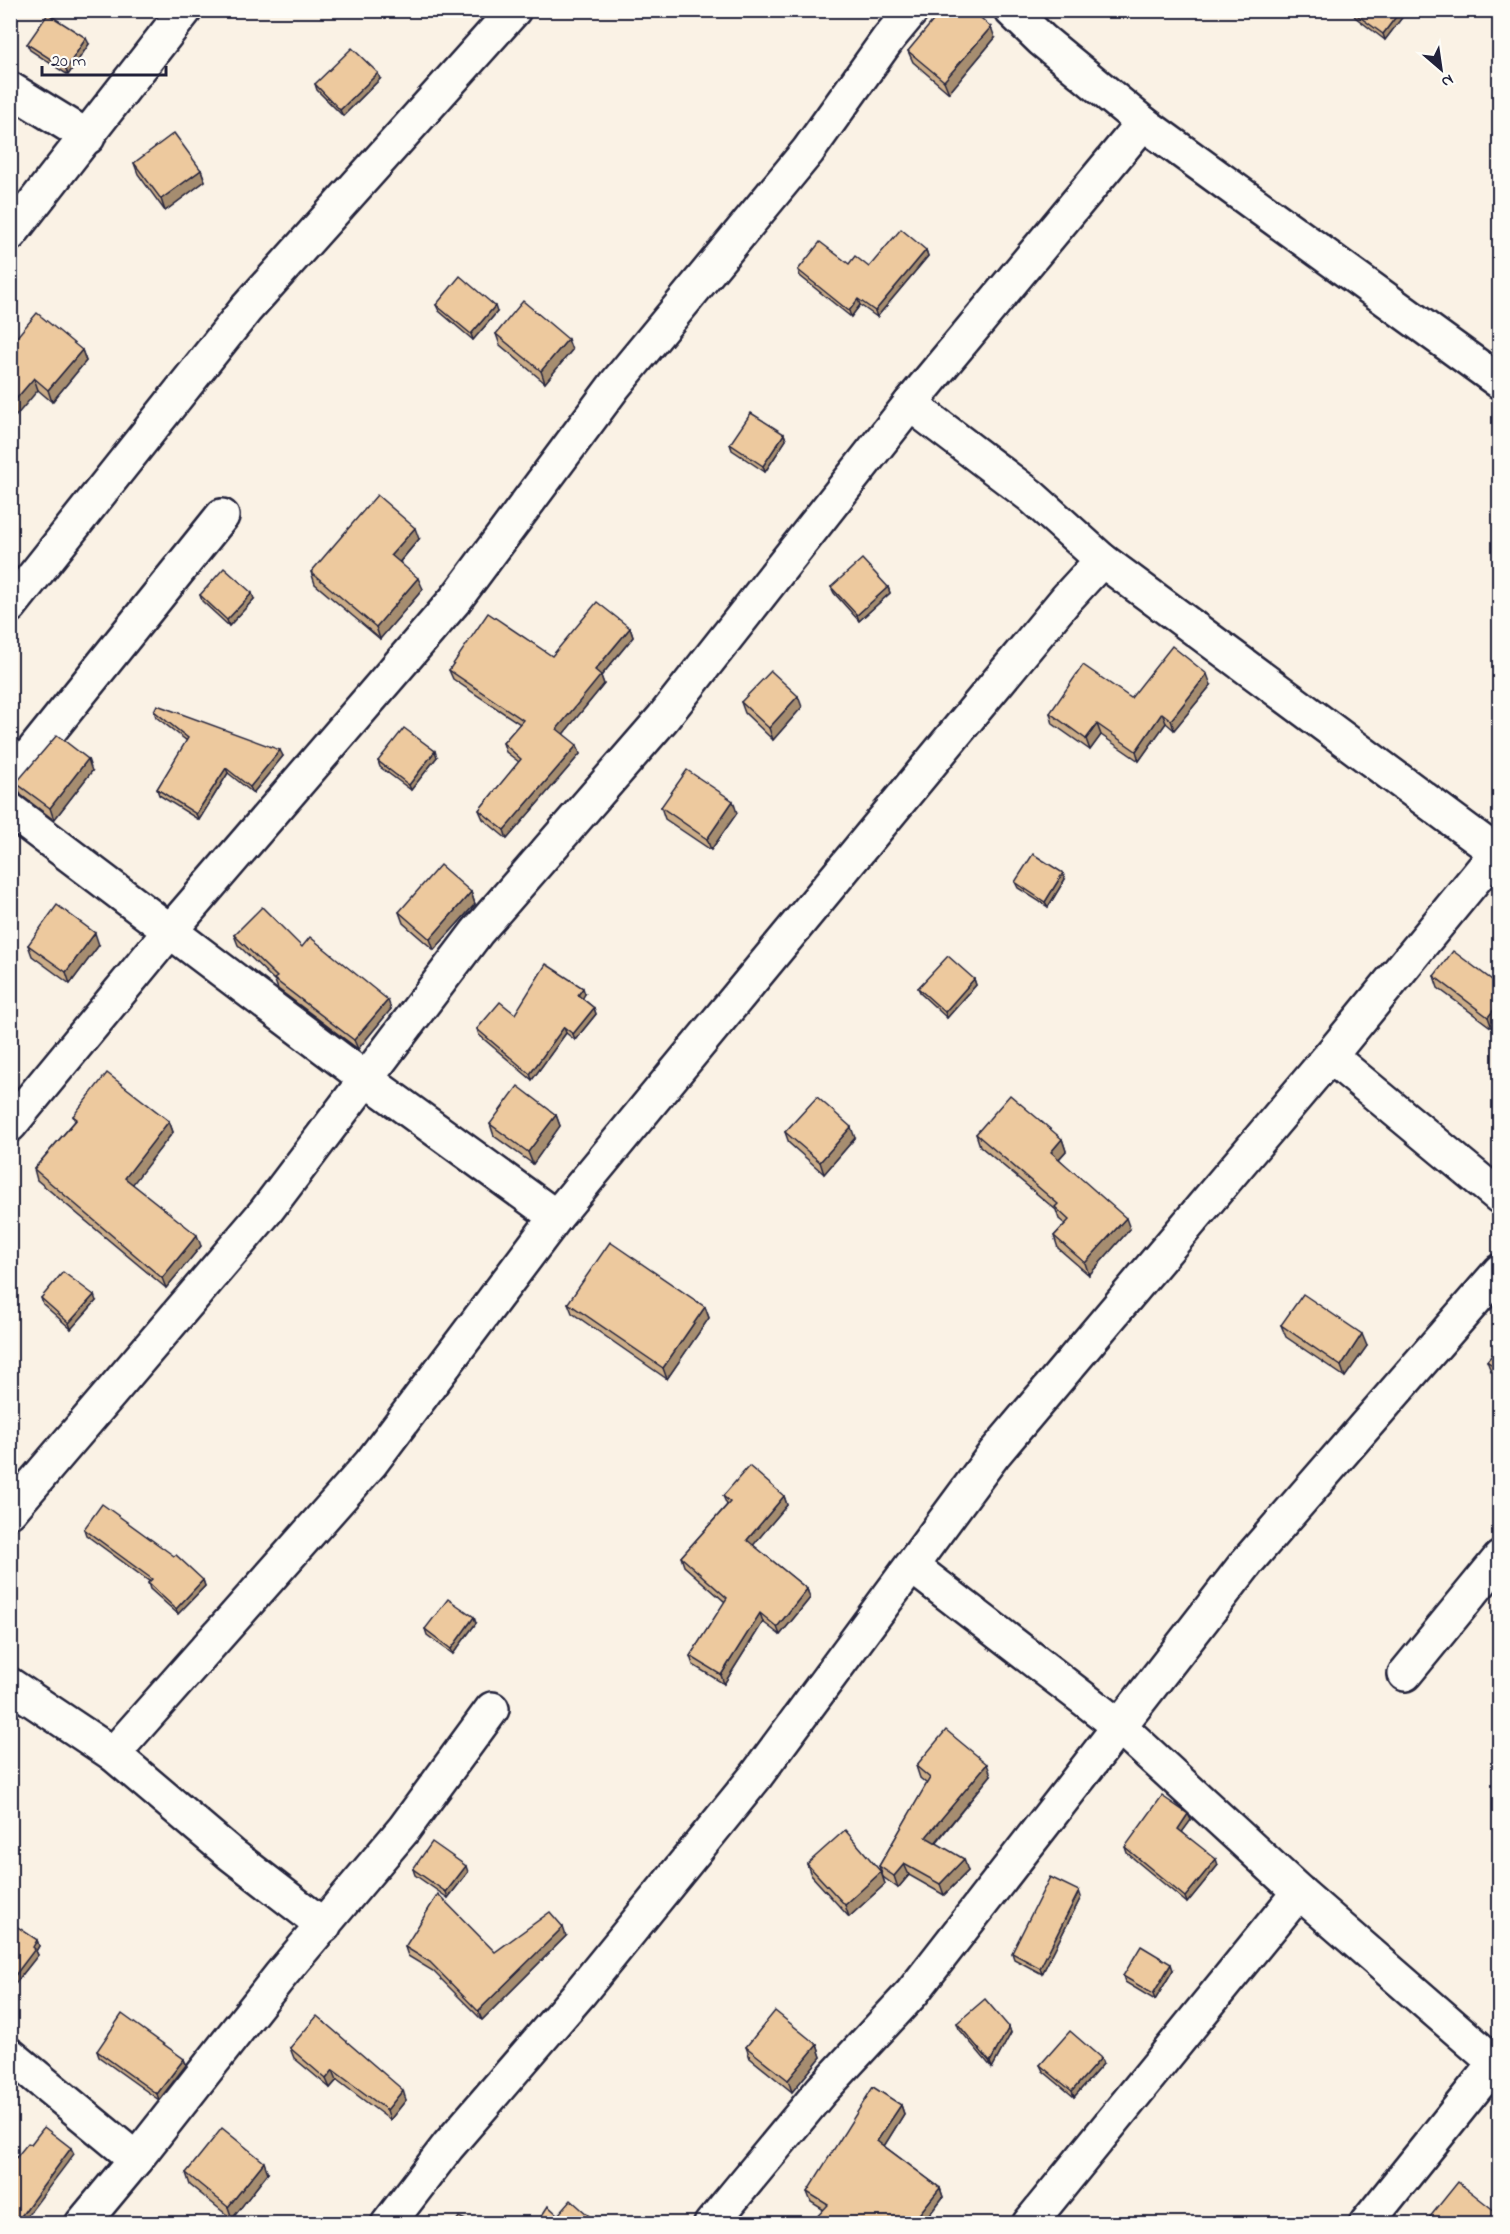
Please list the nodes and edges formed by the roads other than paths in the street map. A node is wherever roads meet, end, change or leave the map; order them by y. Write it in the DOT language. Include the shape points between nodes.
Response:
graph roads {
  1 [pos="185,10"];
  2 [pos="514,10"];
  3 [pos="912,10"];
  4 [pos="1011,10"];
  5 [pos="10,89"];
  6 [pos="1143,123"];
  7 [pos="88,137"];
  8 [pos="10,234"];
  9 [pos="1500,382"];
  10 [pos="910,404"];
  11 [pos="222,516"];
  12 [pos="1102,560"];
  13 [pos="10,606"];
  14 [pos="10,780"];
  15 [pos="10,810"];
  16 [pos="1498,854"];
  17 [pos="170,931"];
  18 [pos="1330,1056"];
  19 [pos="366,1079"];
  20 [pos="10,1125"];
  21 [pos="1500,1197"];
  22 [pos="556,1217"];
  23 [pos="1500,1271"];
  24 [pos="10,1511"];
  25 [pos="1500,1558"];
  26 [pos="912,1567"];
  27 [pos="1405,1674"];
  28 [pos="10,1684"];
  29 [pos="492,1709"];
  30 [pos="1119,1726"];
  31 [pos="113,1754"];
  32 [pos="1299,1892"];
  33 [pos="324,1926"];
  34 [pos="10,2055"];
  35 [pos="1498,2062"];
  36 [pos="136,2159"];
  37 [pos="82,2223"];
  38 [pos="388,2223"];
  39 [pos="711,2223"];
  40 [pos="1029,2223"];
  41 [pos="1366,2223"];
  1 -- 7 [label="street"];
  2 -- 13 [label="street" via="246,309"];
  3 -- 17 [label="street" via="807,151 615,385 455,600"];
  4 -- 6 [label="street"];
  5 -- 7 [label="street"];
  6 -- 9 [label="street"];
  6 -- 10 [label="street"];
  7 -- 8 [label="street"];
  10 -- 12 [label="street" via="1030,496"];
  10 -- 19 [label="street" via="663,718 477,932"];
  11 -- 14 [label="street"];
  12 -- 16 [label="street"];
  12 -- 22 [label="street"];
  15 -- 17 [label="street"];
  16 -- 18 [label="street"];
  17 -- 19 [label="street"];
  17 -- 20 [label="street"];
  18 -- 21 [label="street"];
  18 -- 26 [label="street" via="994,1454"];
  19 -- 22 [label="street"];
  19 -- 24 [label="street" via="266,1211"];
  22 -- 31 [label="street" via="371,1464"];
  23 -- 30 [label="street" via="1247,1562"];
  25 -- 27 [label="street"];
  26 -- 30 [label="street"];
  26 -- 38 [label="street" via="756,1776"];
  28 -- 31 [label="street"];
  29 -- 33 [label="street" via="404,1829"];
  30 -- 32 [label="street"];
  30 -- 39 [label="street" via="912,1993 821,2091"];
  31 -- 33 [label="street" via="232,1855"];
  32 -- 35 [label="street"];
  32 -- 40 [label="street"];
  33 -- 36 [label="street"];
  34 -- 36 [label="street"];
  35 -- 41 [label="street"];
  36 -- 37 [label="street"];
}
